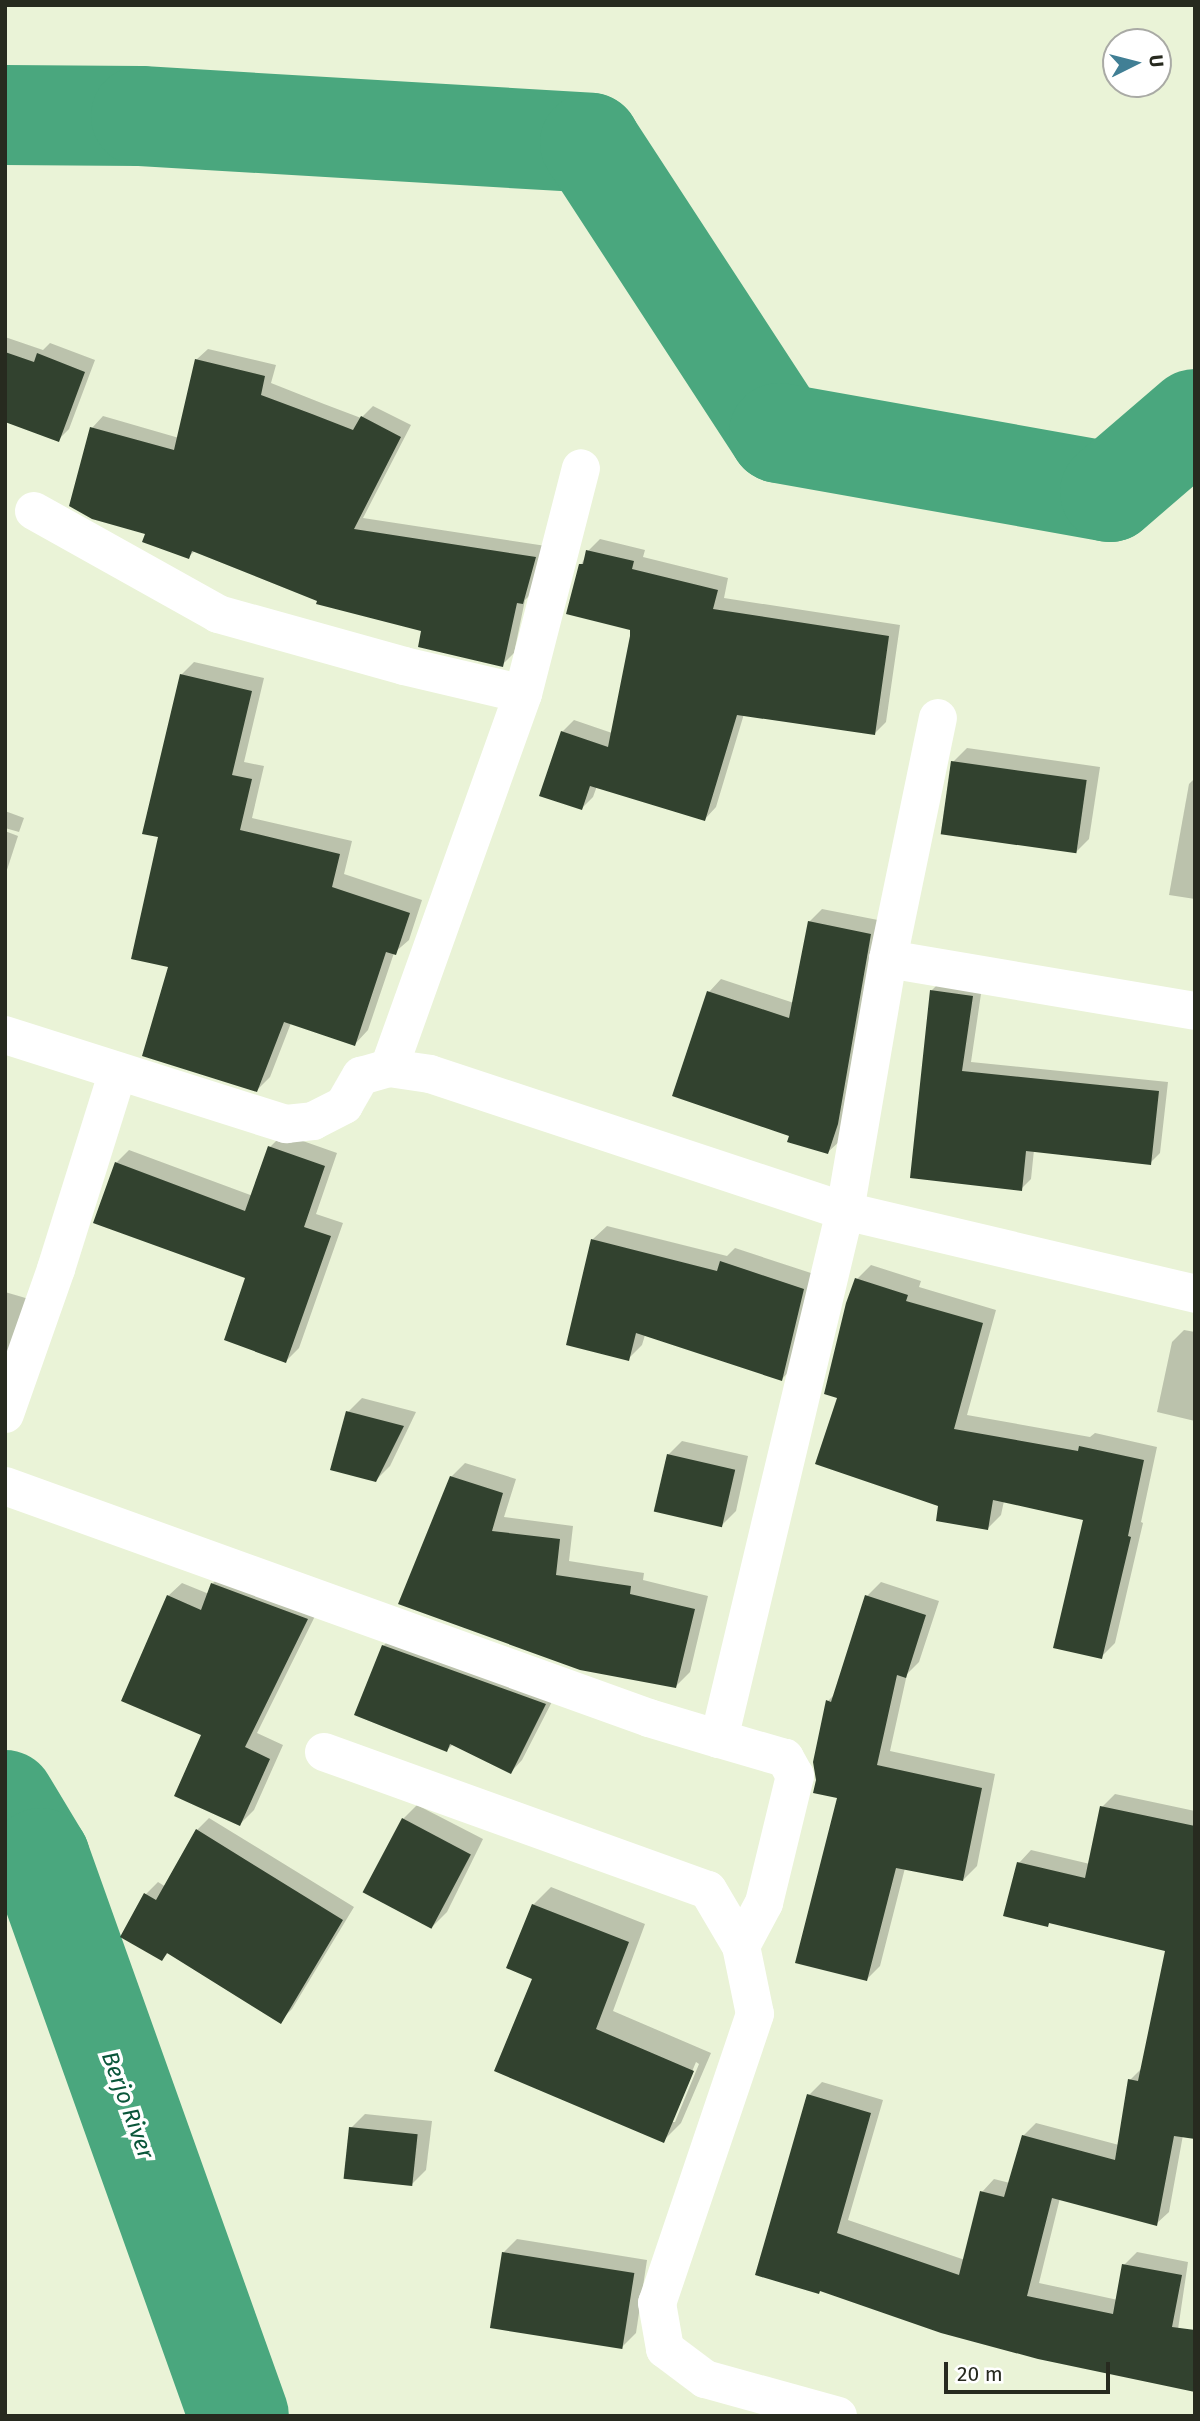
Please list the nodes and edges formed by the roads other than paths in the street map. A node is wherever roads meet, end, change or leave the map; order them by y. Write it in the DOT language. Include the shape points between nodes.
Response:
graph roads {
  1 [pos="581,468"];
  2 [pos="34,511"];
  3 [pos="523,694"];
  4 [pos="938,718"];
  5 [pos="888,959"];
  6 [pos="1195,1011"];
  7 [pos="5,1035"];
  8 [pos="389,1068"];
  9 [pos="118,1070"];
  10 [pos="845,1211"];
  11 [pos="1195,1294"];
  12 [pos="5,1414"];
  13 [pos="5,1486"];
  14 [pos="719,1738"];
  15 [pos="324,1752"];
  16 [pos="741,1946"];
  17 [pos="838,2416"];
  1 -- 3 [label="street"];
  2 -- 3 [label="street" via="218,614"];
  3 -- 8 [label="street"];
  4 -- 5 [label="street"];
  5 -- 6 [label="street"];
  5 -- 10 [label="street"];
  7 -- 9 [label="street"];
  8 -- 9 [label="street" via="361,1076 344,1105 313,1121 286,1124"];
  8 -- 10 [label="street" via="430,1074"];
  9 -- 12 [label="street"];
  10 -- 11 [label="street"];
  10 -- 14 [label="street"];
  13 -- 14 [label="street" via="649,1718"];
  14 -- 16 [label="street" via="785,1758 795,1776 764,1903"];
  15 -- 16 [label="street" via="708,1890"];
  16 -- 17 [label="street" via="755,2014 657,2303 665,2349 705,2379"];
}
